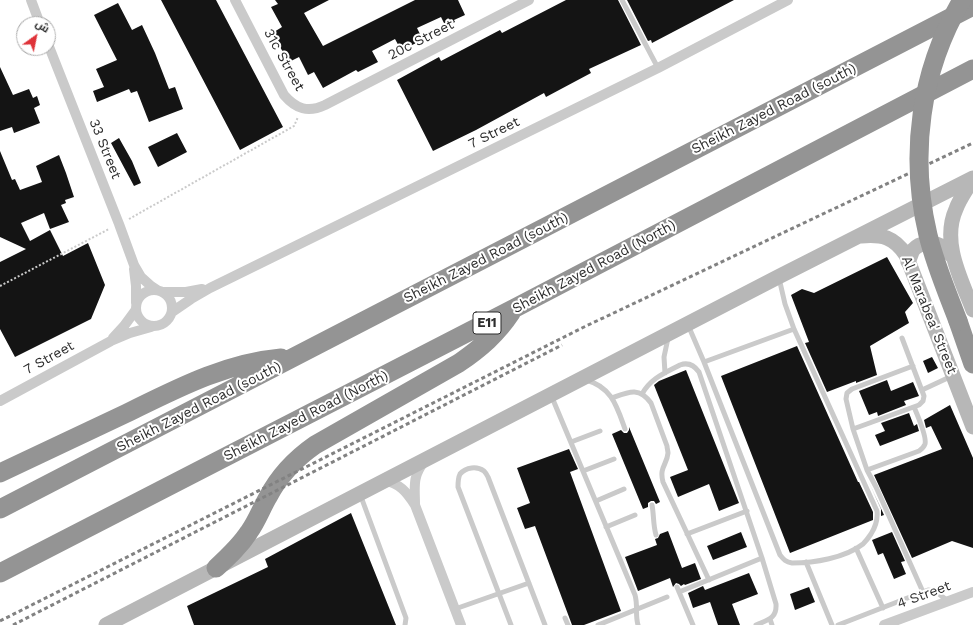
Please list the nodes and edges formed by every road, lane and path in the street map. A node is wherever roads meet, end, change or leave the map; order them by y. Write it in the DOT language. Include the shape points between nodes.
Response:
graph roads {
  1 [pos="30,0"];
  2 [pos="235,0"];
  3 [pos="529,0"];
  4 [pos="622,0"];
  5 [pos="788,0"];
  6 [pos="962,0"];
  7 [pos="973,6"];
  8 [pos="37,16"];
  9 [pos="53,56"];
  10 [pos="658,68"];
  11 [pos="973,69"];
  12 [pos="324,105"];
  13 [pos="303,108"];
  14 [pos="973,178"];
  15 [pos="119,224"];
  16 [pos="858,236"];
  17 [pos="954,258"];
  18 [pos="908,262"];
  19 [pos="134,265"];
  20 [pos="778,277"];
  21 [pos="0,286"];
  22 [pos="210,288"];
  23 [pos="160,291"];
  24 [pos="135,308"];
  25 [pos="515,308"];
  26 [pos="973,310"];
  27 [pos="172,312"];
  28 [pos="687,324"];
  29 [pos="151,327"];
  30 [pos="794,329"];
  31 [pos="670,333"];
  32 [pos="902,338"];
  33 [pos="110,341"];
  34 [pos="294,357"];
  35 [pos="704,362"];
  36 [pos="973,364"];
  37 [pos="913,366"];
  38 [pos="665,373"];
  39 [pos="953,376"];
  40 [pos="582,379"];
  41 [pos="922,390"];
  42 [pos="642,394"];
  43 [pos="551,395"];
  44 [pos="612,398"];
  45 [pos="0,401"];
  46 [pos="914,407"];
  47 [pos="973,427"];
  48 [pos="625,429"];
  49 [pos="853,429"];
  50 [pos="600,431"];
  51 [pos="571,442"];
  52 [pos="614,459"];
  53 [pos="425,460"];
  54 [pos="867,470"];
  55 [pos="583,471"];
  56 [pos="0,473"];
  57 [pos="384,480"];
  58 [pos="624,489"];
  59 [pos="359,493"];
  60 [pos="596,501"];
  61 [pos="415,505"];
  62 [pos="652,505"];
  63 [pos="0,509"];
  64 [pos="746,511"];
  65 [pos="636,515"];
  66 [pos="606,527"];
  67 [pos="687,534"];
  68 [pos="656,535"];
  69 [pos="856,548"];
  70 [pos="762,558"];
  71 [pos="806,562"];
  72 [pos="216,568"];
  73 [pos="0,573"];
  74 [pos="709,580"];
  75 [pos="529,582"];
  76 [pos="923,592"];
  77 [pos="973,592"];
  78 [pos="499,593"];
  79 [pos="667,597"];
  80 [pos="948,601"];
  81 [pos="883,608"];
  82 [pos="455,609"];
  83 [pos="637,609"];
  84 [pos="566,618"];
  85 [pos="770,619"];
  86 [pos="106,625"];
  87 [pos="405,625"];
  88 [pos="461,625"];
  89 [pos="511,625"];
  90 [pos="545,625"];
  91 [pos="568,625"];
  92 [pos="598,625"];
  93 [pos="638,625"];
  94 [pos="693,625"];
  95 [pos="756,625"];
  96 [pos="772,625"];
  97 [pos="832,625"];
  98 [pos="838,625"];
  99 [pos="884,625"];
  1 -- 8 [label="street"];
  2 -- 13 [label="street, 31c Street" via="284,95 296,106"];
  3 -- 12 [label="street, 20c Street"];
  4 -- 10 [label="lane"];
  5 -- 10 [label="street, 7 Street"];
  6 -- 36 [label="highway, bridge" via="946,31 930,75 922,113 919,167 925,221 935,258"];
  7 -- 34 [label="highway, Sheikh Zayed Road (south)"];
  9 -- 15 [label="street, 33 Street"];
  10 -- 22 [label="street, 7 Street"];
  11 -- 25 [label="highway, Sheikh Zayed Road (North) / E11"];
  12 -- 13 [label="street, 31c Street" via="318,108"];
  13 -- 15 [label="path" via="294,126"];
  14 -- 16 [label="street"];
  14 -- 17 [label="street" via="953,217 951,234"];
  15 -- 19 [label="street, 33 Street"];
  15 -- 21 [label="path"];
  16 -- 18 [label="street, Al Marabea' Street" via="878,235 891,240 902,249"];
  16 -- 20 [label="street"];
  17 -- 18 [label="street" via="943,247 930,243 916,247"];
  17 -- 26 [label="street"];
  18 -- 39 [label="street, Al Marabea' Street"];
  19 -- 23 [label="street, 33 Street" via="146,282"];
  19 -- 24 [label="street, 33 Street"];
  20 -- 28 [label="street"];
  20 -- 30 [label="lane"];
  22 -- 23 [label="street, 7 Street" via="186,292"];
  22 -- 27 [label="street, 7 Street"];
  23 -- 24 [label="street" via="151,290 141,295"];
  23 -- 27 [label="street" via="171,300"];
  24 -- 29 [label="street" via="141,322"];
  24 -- 33 [label="street, 7 Street" via="124,326"];
  25 -- 72 [label="highway" via="489,340 459,363 303,453 275,484 256,523 245,538"];
  25 -- 73 [label="highway, Sheikh Zayed Road (North) / E11"];
  27 -- 29 [label="street" via="167,322"];
  28 -- 31 [label="street"];
  28 -- 35 [label="lane"];
  29 -- 33 [label="street, 7 Street"];
  30 -- 35 [label="lane"];
  30 -- 69 [label="lane" via="876,511 877,520 874,528 863,544"];
  31 -- 38 [label="lane" via="665,348"];
  31 -- 40 [label="street"];
  32 -- 37 [label="lane"];
  33 -- 45 [label="street, 7 Street"];
  34 -- 56 [label="highway" via="235,366 197,379"];
  34 -- 63 [label="highway, Sheikh Zayed Road (south)"];
  35 -- 71 [label="lane" via="780,555 787,562"];
  37 -- 41 [label="lane"];
  37 -- 49 [label="lane" via="849,391 846,399"];
  38 -- 42 [label="lane" via="649,383"];
  38 -- 64 [label="lane" via="684,364 692,364 699,372"];
  39 -- 41 [label="lane"];
  39 -- 47 [label="street, Al Marabea' Street"];
  40 -- 43 [label="street"];
  40 -- 44 [label="lane" via="596,384"];
  41 -- 46 [label="lane" via="923,401"];
  42 -- 44 [label="lane" via="629,392"];
  42 -- 67 [label="lane" via="651,403 667,446 668,453 662,471 663,482"];
  43 -- 51 [label="lane"];
  43 -- 53 [label="street"];
  44 -- 48 [label="lane"];
  46 -- 49 [label="lane"];
  46 -- 54 [label="lane" via="925,438 924,447"];
  49 -- 54 [label="lane"];
  50 -- 51 [label="lane"];
  51 -- 55 [label="lane"];
  52 -- 55 [label="lane"];
  53 -- 57 [label="street"];
  53 -- 61 [label="street" via="418,468 414,480"];
  54 -- 76 [label="lane"];
  55 -- 60 [label="lane"];
  57 -- 59 [label="street"];
  57 -- 61 [label="street" via="404,489"];
  58 -- 60 [label="lane"];
  59 -- 72 [label="street"];
  59 -- 87 [label="lane" via="406,618"];
  60 -- 66 [label="lane"];
  61 -- 82 [label="street"];
  62 -- 68 [label="lane"];
  64 -- 67 [label="lane"];
  64 -- 70 [label="lane"];
  65 -- 66 [label="lane"];
  66 -- 83 [label="lane" via="635,595"];
  67 -- 74 [label="lane"];
  69 -- 71 [label="lane" via="836,557"];
  69 -- 81 [label="lane"];
  70 -- 74 [label="lane"];
  70 -- 85 [label="lane" via="776,604 774,615"];
  71 -- 97 [label="lane"];
  72 -- 86 [label="street"];
  74 -- 94 [label="lane" via="678,589"];
  75 -- 78 [label="lane"];
  75 -- 78 [label="lane" via="488,477 478,468 465,470 460,474 458,487"];
  75 -- 90 [label="lane"];
  76 -- 80 [label="lane" via="936,591"];
  76 -- 81 [label="lane"];
  77 -- 80 [label="street, 4 Street"];
  78 -- 82 [label="lane"];
  78 -- 89 [label="lane"];
  79 -- 83 [label="lane"];
  80 -- 99 [label="street, 4 Street"];
  81 -- 98 [label="lane"];
  82 -- 88 [label="street"];
  83 -- 92 [label="lane"];
  83 -- 93 [label="lane"];
  84 -- 91 [label="lane"];
  85 -- 95 [label="lane"];
  85 -- 96 [label="lane"];
}
